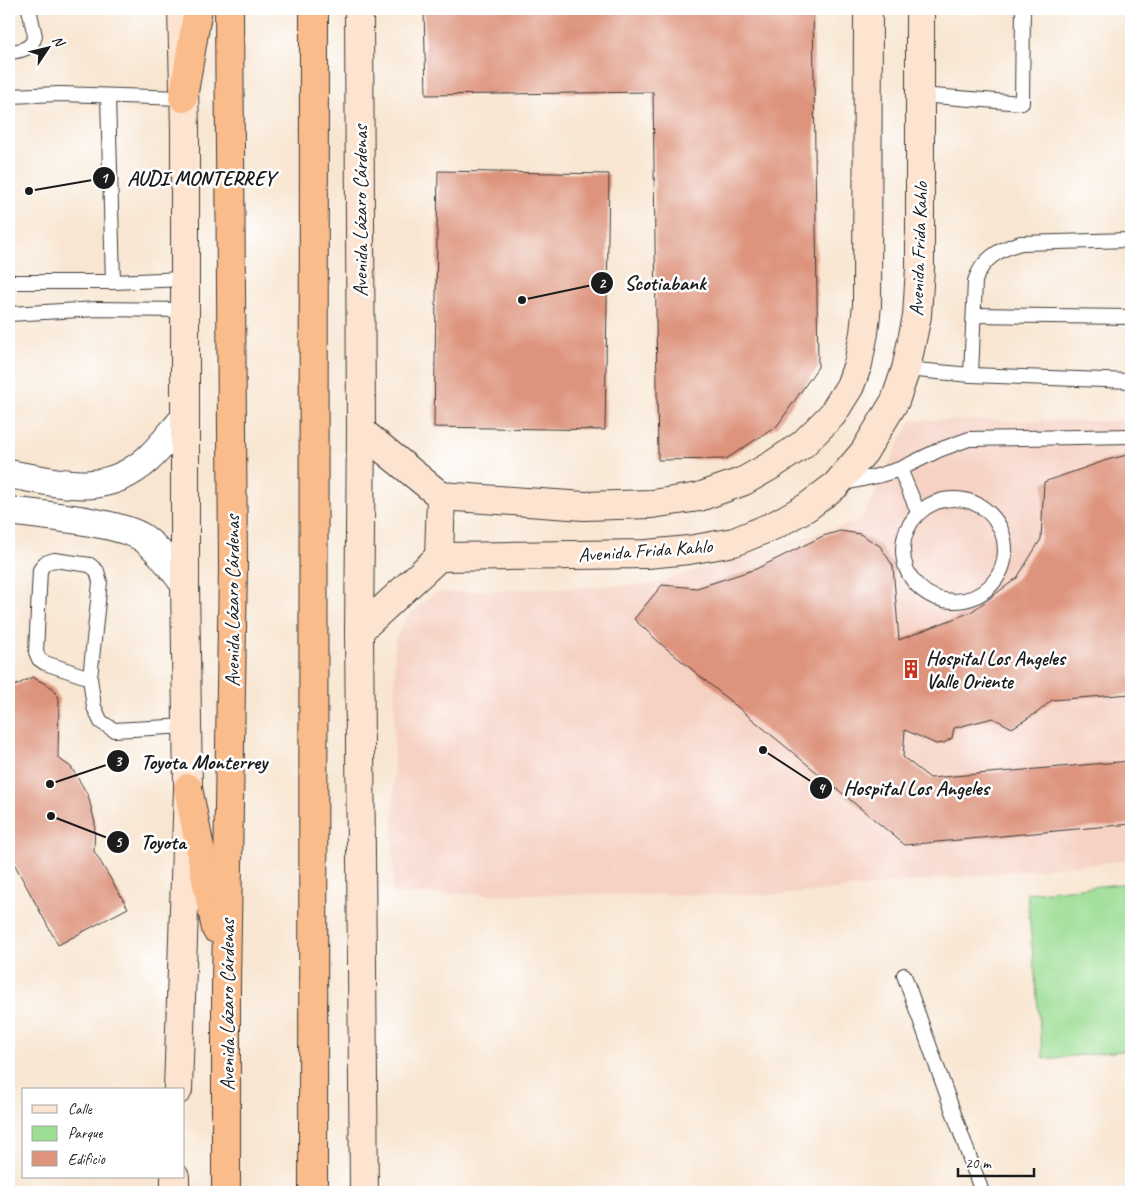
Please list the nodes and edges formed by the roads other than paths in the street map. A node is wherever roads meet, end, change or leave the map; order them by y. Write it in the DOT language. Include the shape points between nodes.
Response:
graph roads {
  1 [pos="30,9"];
  2 [pos="182,9"];
  3 [pos="198,9"];
  4 [pos="229,9"];
  5 [pos="314,9"];
  6 [pos="360,9"];
  7 [pos="868,9"];
  8 [pos="920,9"];
  9 [pos="1023,9"];
  10 [pos="9,52"];
  11 [pos="920,95"];
  12 [pos="9,96"];
  13 [pos="108,96"];
  14 [pos="183,98"];
  15 [pos="1131,240"];
  16 [pos="184,279"];
  17 [pos="9,282"];
  18 [pos="113,282"];
  19 [pos="184,310"];
  20 [pos="9,314"];
  21 [pos="974,315"];
  22 [pos="1131,317"];
  23 [pos="906,369"];
  24 [pos="971,375"];
  25 [pos="1131,382"];
  26 [pos="184,419"];
  27 [pos="361,431"];
  28 [pos="1131,436"];
  29 [pos="900,469"];
  30 [pos="9,474"];
  31 [pos="836,485"];
  32 [pos="441,496"];
  33 [pos="9,511"];
  34 [pos="918,512"];
  35 [pos="440,557"];
  36 [pos="185,584"];
  37 [pos="359,631"];
  38 [pos="90,678"];
  39 [pos="187,726"];
  40 [pos="188,788"];
  41 [pos="904,975"];
  42 [pos="226,983"];
  43 [pos="178,1088"];
  44 [pos="175,1178"];
  45 [pos="175,1192"];
  46 [pos="226,1192"];
  47 [pos="313,1192"];
  48 [pos="364,1192"];
  49 [pos="982,1192"];
  1 -- 10 [label="lane" via="34,40 25,49"];
  2 -- 14 [label="street"];
  3 -- 14 [label="highway"];
  4 -- 42 [label="highway, Avenida Lázaro Cárdenas" via="233,568"];
  5 -- 47 [label="highway"];
  6 -- 27 [label="street, Avenida Lázaro Cárdenas"];
  7 -- 32 [label="street" via="867,304 858,364 850,386 832,414 802,445 772,465 744,481 699,497 652,504 584,506"];
  8 -- 11 [label="street, Avenida Frida Kahlo"];
  9 -- 11 [label="lane" via="1022,103"];
  11 -- 23 [label="street, Avenida Frida Kahlo" via="920,268 917,316"];
  12 -- 13 [label="lane"];
  13 -- 14 [label="lane"];
  13 -- 18 [label="lane"];
  14 -- 16 [label="street"];
  15 -- 21 [label="lane" via="1021,243 1006,247 978,270 974,281"];
  16 -- 18 [label="lane"];
  16 -- 19 [label="street"];
  17 -- 18 [label="lane"];
  19 -- 20 [label="lane" via="97,309"];
  19 -- 26 [label="street"];
  21 -- 22 [label="lane"];
  21 -- 24 [label="lane"];
  23 -- 24 [label="lane"];
  23 -- 31 [label="street, Avenida Frida Kahlo" via="895,402 864,452"];
  24 -- 25 [label="lane"];
  26 -- 30 [label="street" via="147,459 109,481 72,485"];
  26 -- 36 [label="street"];
  27 -- 32 [label="street"];
  27 -- 37 [label="street, Avenida Lázaro Cárdenas"];
  28 -- 29 [label="lane" via="969,439"];
  29 -- 31 [label="lane"];
  29 -- 34 [label="lane"];
  31 -- 35 [label="street, Avenida Frida Kahlo" via="775,526 734,542 689,550 594,555"];
  32 -- 35 [label="street"];
  33 -- 36 [label="street" via="106,526 142,537"];
  34 -- 34 [label="lane" via="904,538 905,567 923,591 950,602 979,596 1000,575 1007,546 996,519 973,501 944,498"];
  35 -- 37 [label="street"];
  36 -- 39 [label="street"];
  37 -- 48 [label="street, Avenida Lázaro Cárdenas"];
  38 -- 38 [label="lane" via="45,663 36,652 40,570 45,563 54,560 90,565 97,571 100,582"];
  38 -- 39 [label="lane" via="94,707 101,722 114,730"];
  39 -- 40 [label="street"];
  40 -- 42 [label="highway"];
  40 -- 43 [label="street"];
  41 -- 49 [label="lane"];
  42 -- 46 [label="highway, Avenida Lázaro Cárdenas"];
  44 -- 45 [label="street"];
}
